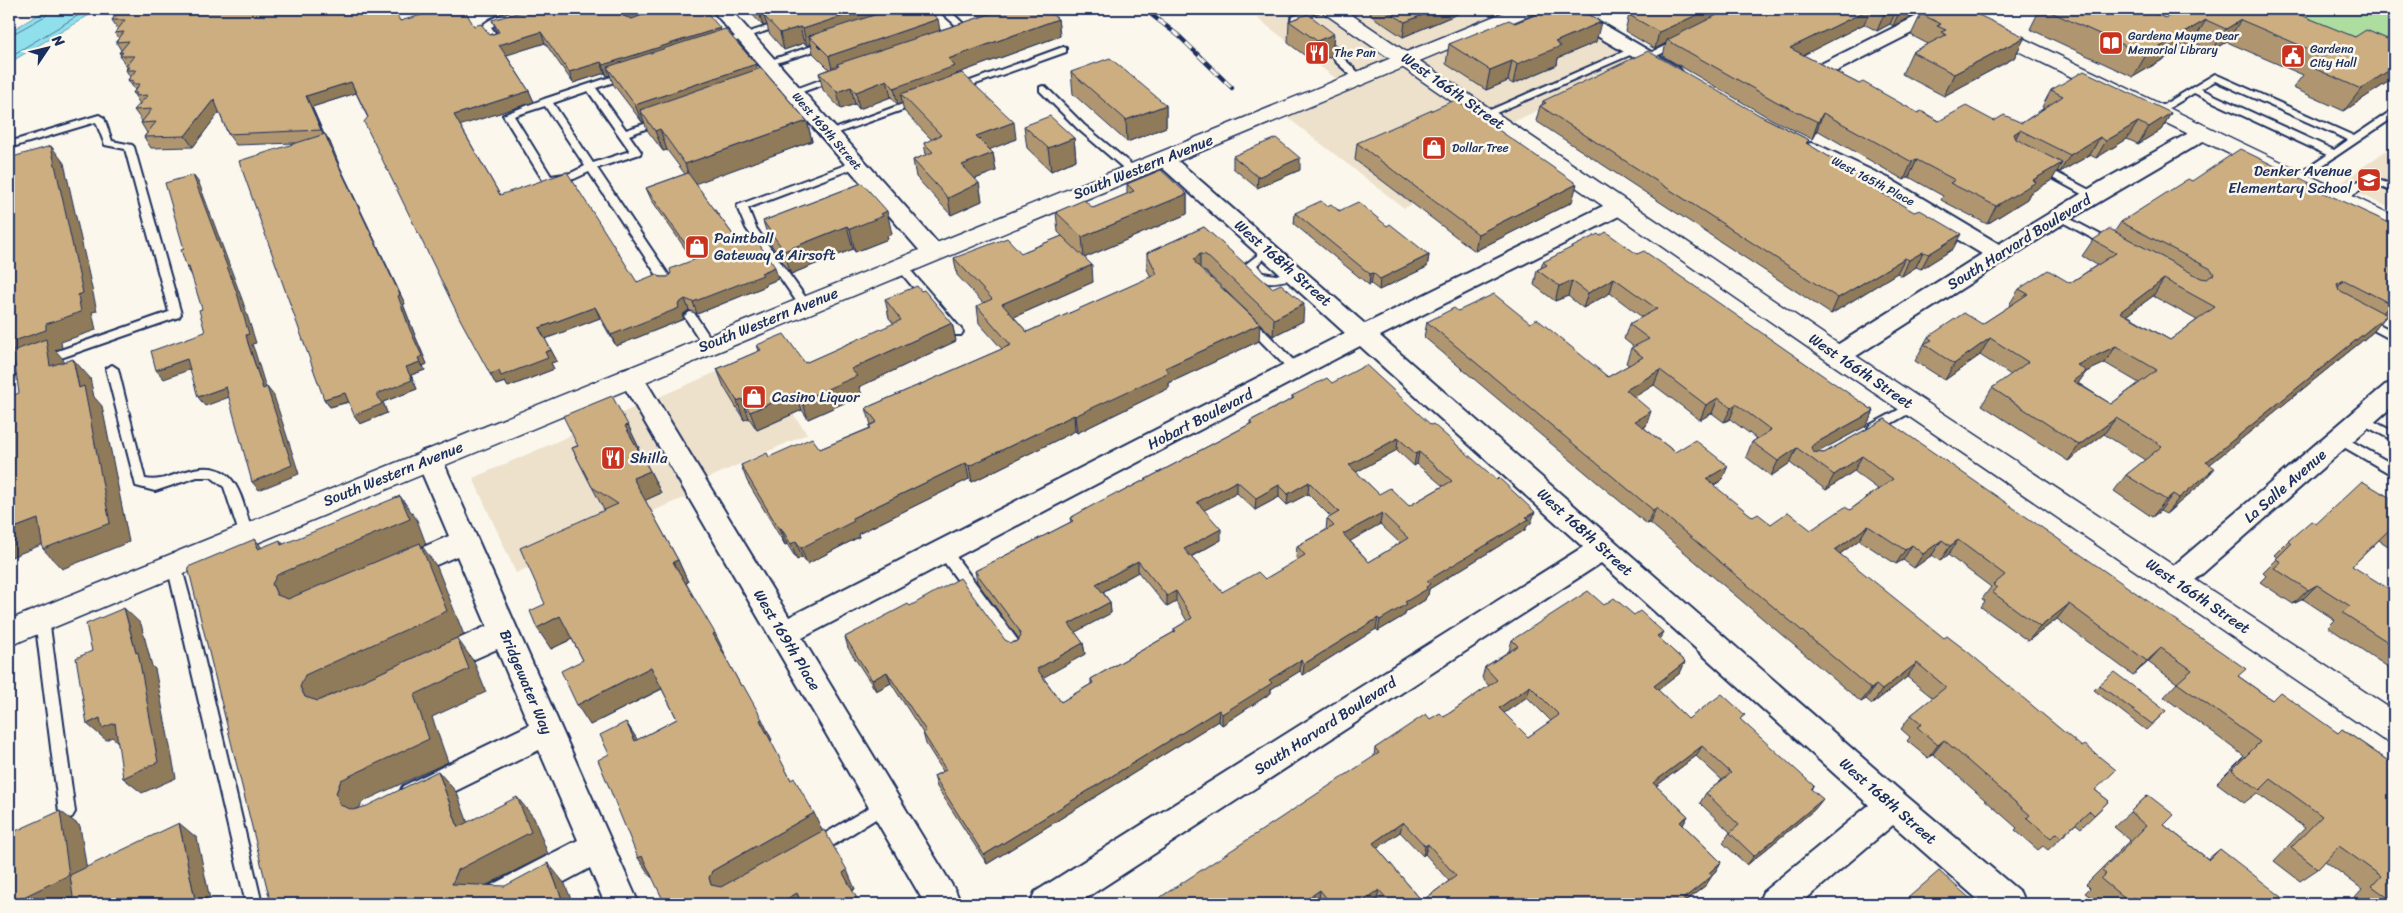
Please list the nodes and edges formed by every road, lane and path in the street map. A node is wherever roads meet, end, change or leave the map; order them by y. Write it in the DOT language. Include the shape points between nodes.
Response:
graph roads {
  1 [pos="529,9"];
  2 [pos="720,9"];
  3 [pos="1321,9"];
  4 [pos="1332,9"];
  5 [pos="1528,9"];
  6 [pos="1564,9"];
  7 [pos="1946,9"];
  8 [pos="796,20"];
  9 [pos="899,20"];
  10 [pos="744,36"];
  11 [pos="950,38"];
  12 [pos="1687,38"];
  13 [pos="840,39"];
  14 [pos="497,42"];
  15 [pos="707,48"];
  16 [pos="1063,50"];
  17 [pos="1641,54"];
  18 [pos="1407,59"];
  19 [pos="1828,68"];
  20 [pos="635,72"];
  21 [pos="843,75"];
  22 [pos="1359,78"];
  23 [pos="779,79"];
  24 [pos="1690,82"];
  25 [pos="590,87"];
  26 [pos="1043,89"];
  27 [pos="2195,90"];
  28 [pos="944,92"];
  29 [pos="926,99"];
  30 [pos="547,101"];
  31 [pos="2158,111"];
  32 [pos="2394,113"];
  33 [pos="1486,114"];
  34 [pos="670,118"];
  35 [pos="829,133"];
  36 [pos="2203,133"];
  37 [pos="624,134"];
  38 [pos="2356,140"];
  39 [pos="1797,142"];
  40 [pos="9,145"];
  41 [pos="2334,154"];
  42 [pos="1164,159"];
  43 [pos="2028,161"];
  44 [pos="856,164"];
  45 [pos="591,166"];
  46 [pos="1133,171"];
  47 [pos="2298,179"];
  48 [pos="2394,189"];
  49 [pos="2093,196"];
  50 [pos="2340,199"];
  51 [pos="1619,207"];
  52 [pos="2059,216"];
  53 [pos="2394,225"];
  54 [pos="2118,248"];
  55 [pos="934,253"];
  56 [pos="1998,253"];
  57 [pos="902,266"];
  58 [pos="668,283"];
  59 [pos="805,305"];
  60 [pos="1236,309"];
  61 [pos="2354,315"];
  62 [pos="690,316"];
  63 [pos="956,332"];
  64 [pos="1364,334"];
  65 [pos="2394,337"];
  66 [pos="709,345"];
  67 [pos="1838,356"];
  68 [pos="112,369"];
  69 [pos="1296,370"];
  70 [pos="9,372"];
  71 [pos="630,376"];
  72 [pos="2394,391"];
  73 [pos="1913,406"];
  74 [pos="2362,419"];
  75 [pos="1862,435"];
  76 [pos="2394,437"];
  77 [pos="2339,440"];
  78 [pos="429,459"];
  79 [pos="2394,471"];
  80 [pos="246,535"];
  81 [pos="465,541"];
  82 [pos="1603,548"];
  83 [pos="944,551"];
  84 [pos="174,565"];
  85 [pos="2176,581"];
  86 [pos="369,582"];
  87 [pos="42,619"];
  88 [pos="504,632"];
  89 [pos="9,633"];
  90 [pos="783,634"];
  91 [pos="1014,646"];
  92 [pos="408,676"];
  93 [pos="2394,730"];
  94 [pos="547,731"];
  95 [pos="885,805"];
  96 [pos="1893,805"];
  97 [pos="392,807"];
  98 [pos="67,812"];
  99 [pos="597,847"];
  100 [pos="799,858"];
  101 [pos="254,904"];
  102 [pos="490,904"];
  103 [pos="622,904"];
  104 [pos="944,904"];
  105 [pos="1048,904"];
  106 [pos="1775,904"];
  107 [pos="2008,904"];
  1 -- 14 [label="lane" via="486,26"];
  2 -- 10 [label="street, West 169th Street"];
  3 -- 22 [label="lane" via="1294,19 1338,52 1338,59"];
  4 -- 18 [label="main road, West 166th Street"];
  5 -- 18 [label="main road, South Western Avenue"];
  6 -- 17 [label="street"];
  7 -- 19 [label="street"];
  7 -- 31 [label="main road"];
  8 -- 10 [label="lane"];
  9 -- 11 [label="lane" via="943,9 965,29"];
  10 -- 15 [label="lane"];
  10 -- 23 [label="street, West 169th Street"];
  12 -- 17 [label="lane"];
  13 -- 23 [label="lane"];
  16 -- 28 [label="lane"];
  17 -- 24 [label="street"];
  17 -- 33 [label="lane"];
  18 -- 22 [label="main road, South Western Avenue"];
  18 -- 33 [label="main road, West 166th Street"];
  20 -- 25 [label="lane"];
  21 -- 23 [label="lane"];
  22 -- 42 [label="main road, South Western Avenue"];
  23 -- 35 [label="street, West 169th Street"];
  25 -- 30 [label="lane"];
  25 -- 37 [label="lane"];
  26 -- 46 [label="lane"];
  27 -- 31 [label="lane"];
  27 -- 38 [label="lane" via="2215,77"];
  27 -- 41 [label="lane"];
  29 -- 35 [label="lane"];
  30 -- 45 [label="lane"];
  30 -- 45 [label="lane" via="508,115 548,180 574,176"];
  31 -- 36 [label="main road"];
  32 -- 38 [label="lane"];
  33 -- 51 [label="main road, West 166th Street"];
  34 -- 37 [label="lane"];
  35 -- 44 [label="street, West 169th Street"];
  36 -- 47 [label="main road"];
  36 -- 49 [label="street, South Harvard Boulevard"];
  37 -- 45 [label="lane" via="636,152"];
  38 -- 41 [label="lane"];
  39 -- 56 [label="street, West 165th Place" via="1882,184"];
  40 -- 70 [label="lane" via="99,118 108,143 129,147 174,314"];
  41 -- 47 [label="lane"];
  42 -- 46 [label="main road, South Western Avenue"];
  42 -- 64 [label="street, West 168th Street"];
  43 -- 49 [label="lane"];
  44 -- 55 [label="street, West 169th Street" via="870,186"];
  44 -- 59 [label="lane" via="742,207"];
  45 -- 58 [label="lane"];
  46 -- 55 [label="main road, South Western Avenue"];
  47 -- 50 [label="main road"];
  48 -- 50 [label="lane" via="2372,180 2361,182"];
  49 -- 52 [label="street, South Harvard Boulevard"];
  50 -- 53 [label="main road"];
  51 -- 64 [label="street, Hobart Boulevard"];
  51 -- 67 [label="main road, West 166th Street"];
  52 -- 54 [label="lane"];
  52 -- 56 [label="street, South Harvard Boulevard"];
  55 -- 57 [label="main road, South Western Avenue"];
  56 -- 67 [label="street, South Harvard Boulevard"];
  57 -- 59 [label="main road, South Western Avenue"];
  57 -- 63 [label="lane"];
  59 -- 66 [label="main road, South Western Avenue"];
  60 -- 69 [label="lane"];
  61 -- 65 [label="lane"];
  62 -- 66 [label="lane"];
  64 -- 69 [label="street, Hobart Boulevard"];
  64 -- 82 [label="street, West 168th Street"];
  66 -- 71 [label="main road, South Western Avenue"];
  67 -- 73 [label="main road, West 166th Street"];
  68 -- 80 [label="lane" via="140,483 155,486 197,472 214,472 230,484"];
  69 -- 83 [label="street, Hobart Boulevard"];
  71 -- 78 [label="main road, South Western Avenue"];
  71 -- 90 [label="street, West 169th Place"];
  72 -- 74 [label="street, La Salle Avenue"];
  73 -- 75 [label="lane"];
  73 -- 85 [label="main road, West 166th Street"];
  74 -- 76 [label="lane"];
  74 -- 77 [label="street, La Salle Avenue"];
  77 -- 79 [label="lane"];
  77 -- 85 [label="street, La Salle Avenue"];
  78 -- 80 [label="main road, South Western Avenue"];
  78 -- 81 [label="street, Bridgewater Way"];
  80 -- 84 [label="main road, South Western Avenue"];
  81 -- 86 [label="street"];
  81 -- 88 [label="street, Bridgewater Way"];
  82 -- 96 [label="street, West 168th Street"];
  82 -- 105 [label="street, South Harvard Boulevard"];
  83 -- 90 [label="street, Hobart Boulevard"];
  83 -- 91 [label="lane"];
  84 -- 87 [label="main road, South Western Avenue"];
  84 -- 101 [label="lane"];
  85 -- 93 [label="main road, West 166th Street"];
  87 -- 89 [label="main road, South Western Avenue"];
  87 -- 98 [label="lane"];
  88 -- 92 [label="street"];
  88 -- 94 [label="street, Bridgewater Way"];
  90 -- 95 [label="street, West 169th Place"];
  94 -- 97 [label="street"];
  94 -- 99 [label="street, Bridgewater Way"];
  95 -- 100 [label="lane"];
  95 -- 104 [label="street, West 169th Place"];
  96 -- 106 [label="street"];
  96 -- 107 [label="street, West 168th Street"];
  99 -- 102 [label="street"];
  99 -- 103 [label="street, Bridgewater Way"];
}
